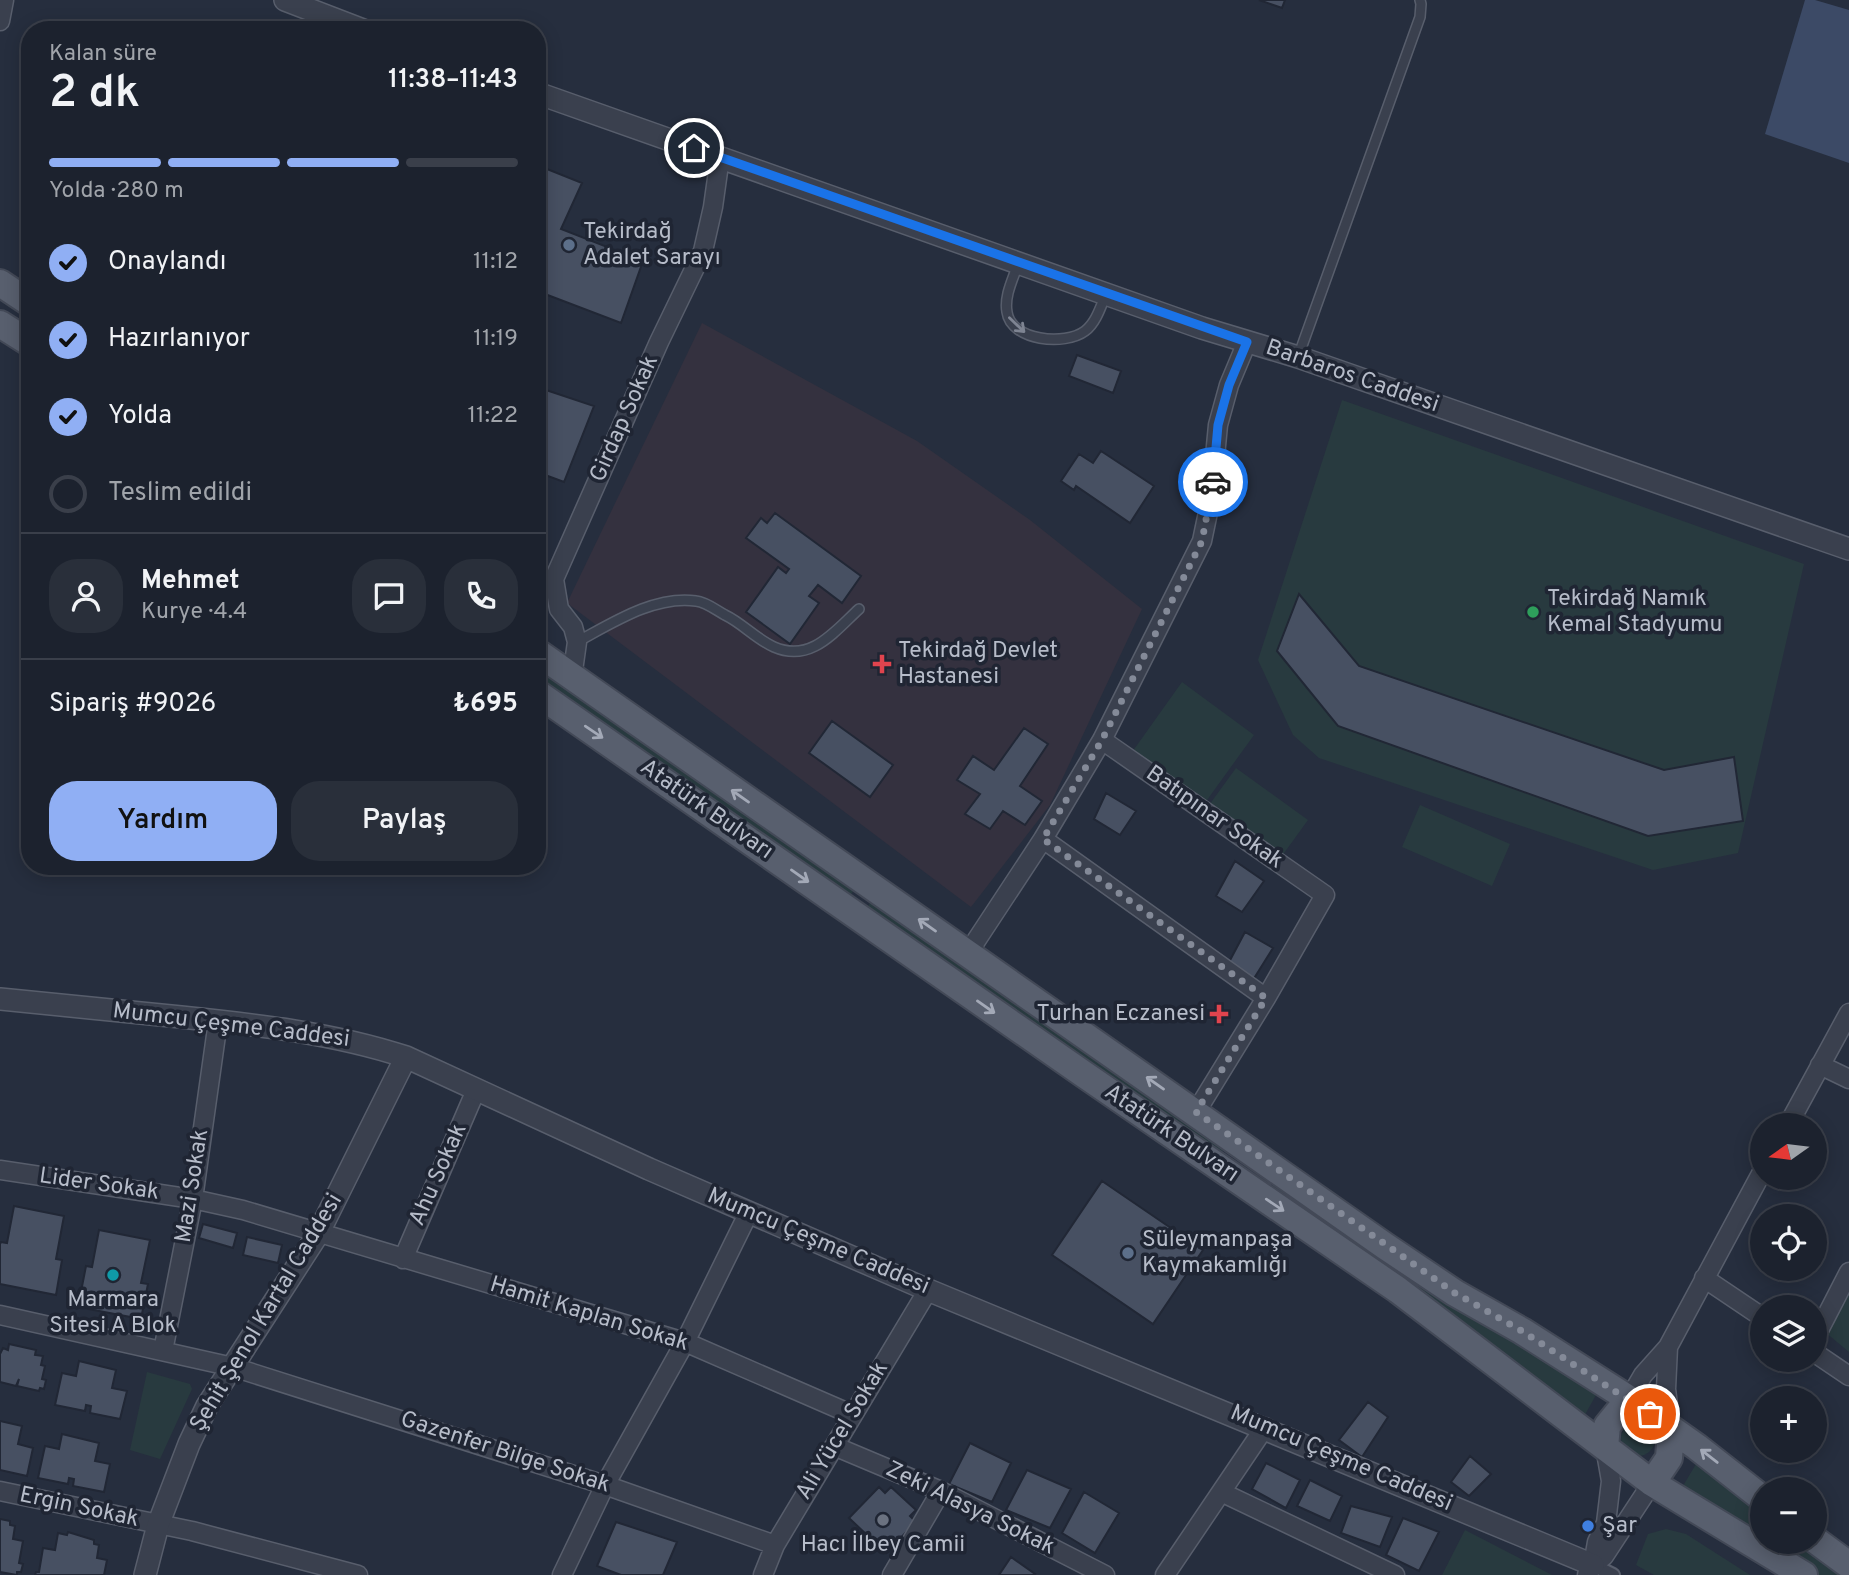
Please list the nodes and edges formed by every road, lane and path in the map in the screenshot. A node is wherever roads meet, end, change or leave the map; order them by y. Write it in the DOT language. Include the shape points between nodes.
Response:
graph roads {
  1 [pos="4,0"];
  2 [pos="285,0"];
  3 [pos="1420,0"];
  4 [pos="0,21"];
  5 [pos="340,21"];
  6 [pos="546,96"];
  7 [pos="720,157"];
  8 [pos="1018,263"];
  9 [pos="0,283"];
  10 [pos="1106,294"];
  11 [pos="21,297"];
  12 [pos="1247,342"];
  13 [pos="1298,357"];
  14 [pos="1849,549"];
  15 [pos="859,609"];
  16 [pos="577,642"];
  17 [pos="546,659"];
  18 [pos="572,678"];
  19 [pos="546,699"];
  20 [pos="1102,740"];
  21 [pos="1043,839"];
  22 [pos="968,953"];
  23 [pos="1266,998"];
  24 [pos="0,999"];
  25 [pos="1849,1013"];
  26 [pos="218,1021"];
  27 [pos="406,1057"];
  28 [pos="1820,1065"];
  29 [pos="1849,1079"];
  30 [pos="476,1090"];
  31 [pos="1196,1112"];
  32 [pos="1794,1113"];
  33 [pos="0,1170"];
  34 [pos="1752,1190"];
  35 [pos="192,1199"];
  36 [pos="750,1213"];
  37 [pos="318,1234"];
  38 [pos="403,1259"];
  39 [pos="1849,1272"];
  40 [pos="1704,1278"];
  41 [pos="928,1290"];
  42 [pos="1750,1309"];
  43 [pos="0,1315"];
  44 [pos="1827,1315"];
  45 [pos="685,1342"];
  46 [pos="1668,1347"];
  47 [pos="163,1351"];
  48 [pos="1827,1361"];
  49 [pos="233,1367"];
  50 [pos="1849,1376"];
  51 [pos="1629,1399"];
  52 [pos="853,1415"];
  53 [pos="1265,1427"];
  54 [pos="1671,1429"];
  55 [pos="834,1446"];
  56 [pos="1605,1447"];
  57 [pos="1652,1483"];
  58 [pos="605,1485"];
  59 [pos="1750,1489"];
  60 [pos="0,1491"];
  61 [pos="941,1491"];
  62 [pos="1221,1492"];
  63 [pos="158,1525"];
  64 [pos="775,1545"];
  65 [pos="1827,1549"];
  66 [pos="1849,1565"];
  67 [pos="1590,1570"];
  68 [pos="768,1573"];
  69 [pos="145,1575"];
  70 [pos="358,1575"];
  71 [pos="562,1575"];
  72 [pos="892,1575"];
  73 [pos="1105,1575"];
  74 [pos="1165,1575"];
  75 [pos="1395,1575"];
  76 [pos="1613,1575"];
  77 [pos="1804,1575"];
  1 -- 4 [label="street"];
  2 -- 5 [label="street"];
  3 -- 13 [label="lane" via="1420,17"];
  6 -- 7 [label="street, Barbaros Caddesi"];
  7 -- 8 [label="street, Barbaros Caddesi"];
  7 -- 16 [label="street, Girdap Sokak" via="703,251 554,579 559,609 573,627"];
  8 -- 10 [label="street, Barbaros Caddesi"];
  8 -- 10 [label="lane, one-way" via="1007,313 1027,334 1052,340 1086,331"];
  9 -- 11 [label="main road"];
  10 -- 12 [label="street, Barbaros Caddesi"];
  12 -- 13 [label="street, Barbaros Caddesi"];
  12 -- 20 [label="street" via="1218,425 1202,541"];
  13 -- 14 [label="street, Barbaros Caddesi"];
  15 -- 16 [label="lane" via="819,646 798,653 773,647 699,601 671,601 624,617"];
  16 -- 18 [label="street"];
  17 -- 18 [label="main road, Atatürk Bulvarı"];
  22 -- 18 [label="main road, Atatürk Bulvarı, one-way"];
  19 -- 56 [label="main road, Atatürk Bulvarı, one-way" via="1387,1283"];
  20 -- 21 [label="street"];
  20 -- 23 [label="street, Batıpınar Sokak" via="1325,895"];
  21 -- 22 [label="street"];
  21 -- 23 [label="street"];
  31 -- 22 [label="main road, Atatürk Bulvarı, one-way"];
  23 -- 31 [label="street"];
  24 -- 26 [label="street, Mumcu Çeşme Caddesi"];
  25 -- 28 [label="street"];
  26 -- 27 [label="street, Mumcu Çeşme Caddesi" via="323,1034"];
  26 -- 35 [label="street, Mazi Sokak"];
  27 -- 30 [label="street, Mumcu Çeşme Caddesi"];
  27 -- 37 [label="street, Şehit Şenol Kartal Caddesi"];
  28 -- 29 [label="street"];
  28 -- 32 [label="street"];
  30 -- 36 [label="street, Mumcu Çeşme Caddesi"];
  30 -- 38 [label="street, Ahu Sokak"];
  31 -- 51 [label="main road, Atatürk Bulvarı" via="1455,1293"];
  33 -- 35 [label="street, Lider Sokak"];
  34 -- 40 [label="street"];
  35 -- 37 [label="street, Lider Sokak"];
  35 -- 47 [label="street, Mazi Sokak"];
  36 -- 41 [label="street, Mumcu Çeşme Caddesi"];
  36 -- 45 [label="street"];
  37 -- 38 [label="street, Hamit Kaplan Sokak"];
  37 -- 49 [label="street, Şehit Şenol Kartal Caddesi"];
  38 -- 45 [label="street, Hamit Kaplan Sokak"];
  39 -- 44 [label="street"];
  40 -- 42 [label="street"];
  40 -- 46 [label="street"];
  41 -- 52 [label="street, Ali Yücel Sokak"];
  41 -- 53 [label="street, Mumcu Çeşme Caddesi"];
  43 -- 47 [label="street, Gazenfer Bilge Sokak"];
  45 -- 52 [label="street, Hamit Kaplan Sokak"];
  45 -- 58 [label="street"];
  46 -- 51 [label="street"];
  46 -- 54 [label="street" via="1666,1389"];
  47 -- 49 [label="street, Gazenfer Bilge Sokak"];
  48 -- 50 [label="street"];
  49 -- 58 [label="street, Gazenfer Bilge Sokak"];
  49 -- 63 [label="street, Şehit Şenol Kartal Caddesi" via="207,1406"];
  51 -- 54 [label="main road, Atatürk Bulvarı"];
  51 -- 56 [label="main road" via="1607,1426"];
  52 -- 55 [label="street, Ali Yücel Sokak"];
  53 -- 62 [label="street"];
  53 -- 67 [label="street, Mumcu Çeşme Caddesi"];
  54 -- 57 [label="main road" via="1669,1458"];
  59 -- 54 [label="main road, Atatürk Bulvarı, one-way"];
  55 -- 61 [label="street, Zeki Alasya Sokak"];
  55 -- 64 [label="street, Ali Yücel Sokak"];
  56 -- 57 [label="main road, Atatürk Bulvarı"];
  56 -- 67 [label="street" via="1611,1481 1606,1522"];
  57 -- 67 [label="street"];
  57 -- 77 [label="main road, Atatürk Bulvarı"];
  58 -- 64 [label="street, Gazenfer Bilge Sokak"];
  58 -- 71 [label="street"];
  60 -- 63 [label="street, Ergin Sokak"];
  61 -- 72 [label="street"];
  61 -- 73 [label="street, Zeki Alasya Sokak"];
  62 -- 74 [label="street"];
  62 -- 75 [label="street"];
  63 -- 69 [label="street, Şehit Şenol Kartal Caddesi"];
  63 -- 70 [label="street, Ergin Sokak"];
  64 -- 68 [label="street, Ali Yücel Sokak"];
  65 -- 66 [label="main road"];
  67 -- 76 [label="street, Mumcu Çeşme Caddesi"];
}
